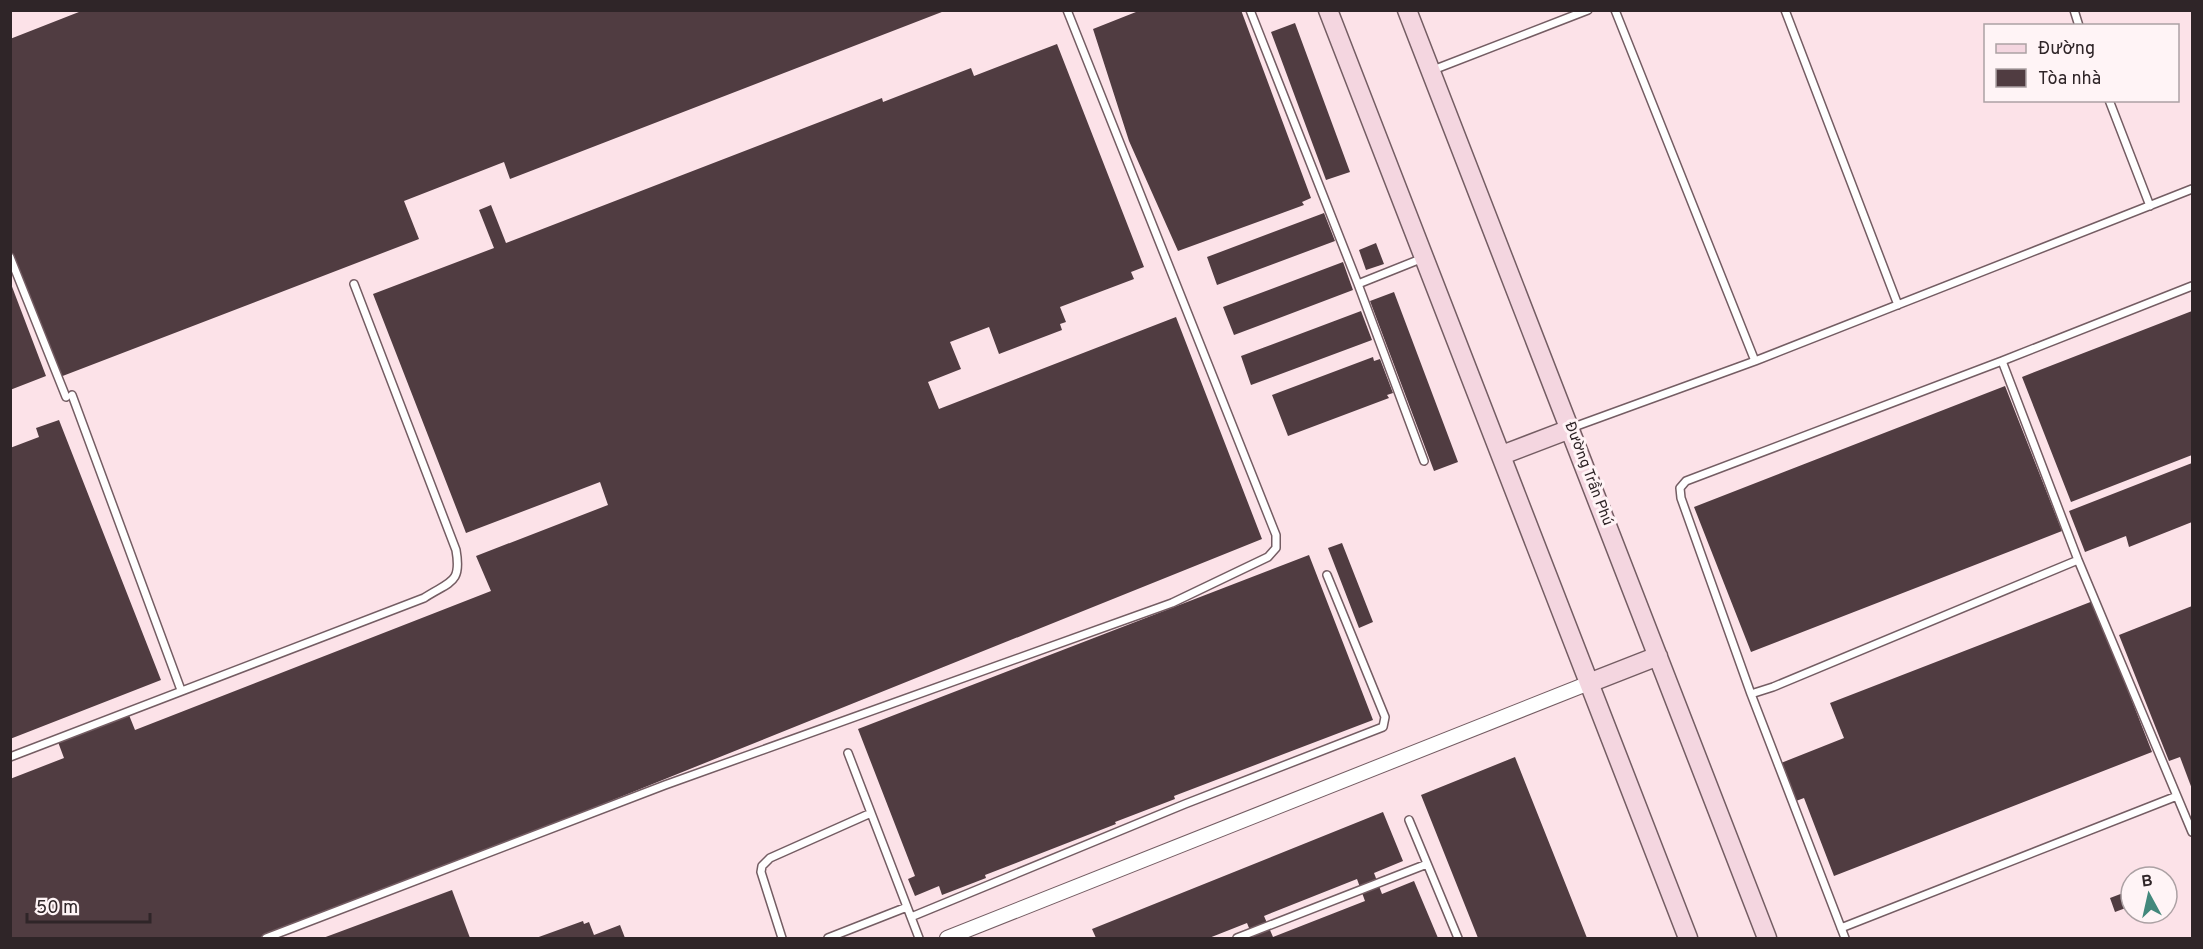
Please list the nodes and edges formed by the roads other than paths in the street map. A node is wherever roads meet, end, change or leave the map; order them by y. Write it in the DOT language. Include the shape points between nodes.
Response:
graph roads {
  1 [pos="1067,10"];
  2 [pos="1250,10"];
  3 [pos="1328,10"];
  4 [pos="1407,10"];
  5 [pos="1588,10"];
  6 [pos="1615,10"];
  7 [pos="1785,10"];
  8 [pos="1430,71"];
  9 [pos="2110,102"];
  10 [pos="2193,189"];
  11 [pos="2150,206"];
  12 [pos="10,257"];
  13 [pos="1424,258"];
  14 [pos="354,284"];
  15 [pos="1358,284"];
  16 [pos="2193,286"];
  17 [pos="1898,305"];
  18 [pos="1755,361"];
  19 [pos="2002,361"];
  20 [pos="1570,429"];
  21 [pos="1502,455"];
  22 [pos="1424,461"];
  23 [pos="2078,560"];
  24 [pos="1328,575"];
  25 [pos="1658,656"];
  26 [pos="1589,683"];
  27 [pos="181,690"];
  28 [pos="1750,694"];
  29 [pos="848,753"];
  30 [pos="10,756"];
  31 [pos="2178,796"];
  32 [pos="871,813"];
  33 [pos="1409,820"];
  34 [pos="2193,832"];
  35 [pos="1427,864"];
  36 [pos="907,906"];
  37 [pos="911,917"];
  38 [pos="1841,928"];
  39 [pos="266,939"];
  40 [pos="782,939"];
  41 [pos="828,939"];
  42 [pos="919,939"];
  43 [pos="947,939"];
  44 [pos="1237,939"];
  45 [pos="1458,939"];
  46 [pos="1688,939"];
  47 [pos="1767,939"];
  48 [pos="1845,939"];
  1 -- 39 [label="lane" via="1276,535 1276,548 1268,557 1172,603 665,785"];
  2 -- 15 [label="lane"];
  3 -- 13 [label="main road"];
  4 -- 8 [label="main road, Đường Trần Phú"];
  5 -- 8 [label="lane"];
  6 -- 18 [label="lane"];
  7 -- 17 [label="lane"];
  8 -- 20 [label="main road, Đường Trần Phú"];
  9 -- 11 [label="lane"];
  10 -- 11 [label="lane"];
  11 -- 17 [label="lane"];
  12 -- 27 [label="lane" via="69,396"];
  13 -- 15 [label="lane"];
  13 -- 21 [label="main road"];
  14 -- 27 [label="lane" via="456,550 456,577 424,598"];
  15 -- 22 [label="lane"];
  16 -- 19 [label="lane"];
  17 -- 18 [label="lane"];
  18 -- 20 [label="lane"];
  19 -- 23 [label="lane"];
  19 -- 28 [label="lane" via="1686,481 1680,488"];
  20 -- 21 [label="main road"];
  20 -- 25 [label="main road, Đường Trần Phú"];
  21 -- 26 [label="main road"];
  23 -- 28 [label="lane"];
  23 -- 31 [label="lane"];
  24 -- 37 [label="lane" via="1385,717 1383,727"];
  25 -- 26 [label="main road"];
  25 -- 47 [label="main road, Đường Trần Phú"];
  26 -- 43 [label="street"];
  26 -- 46 [label="main road"];
  27 -- 30 [label="lane"];
  28 -- 38 [label="lane"];
  29 -- 32 [label="lane"];
  31 -- 34 [label="lane"];
  31 -- 38 [label="lane"];
  32 -- 36 [label="lane"];
  32 -- 40 [label="lane" via="770,858 762,866"];
  33 -- 35 [label="lane"];
  35 -- 44 [label="lane"];
  35 -- 45 [label="lane"];
  36 -- 37 [label="lane"];
  36 -- 41 [label="lane"];
  37 -- 42 [label="lane"];
  38 -- 48 [label="lane"];
}
